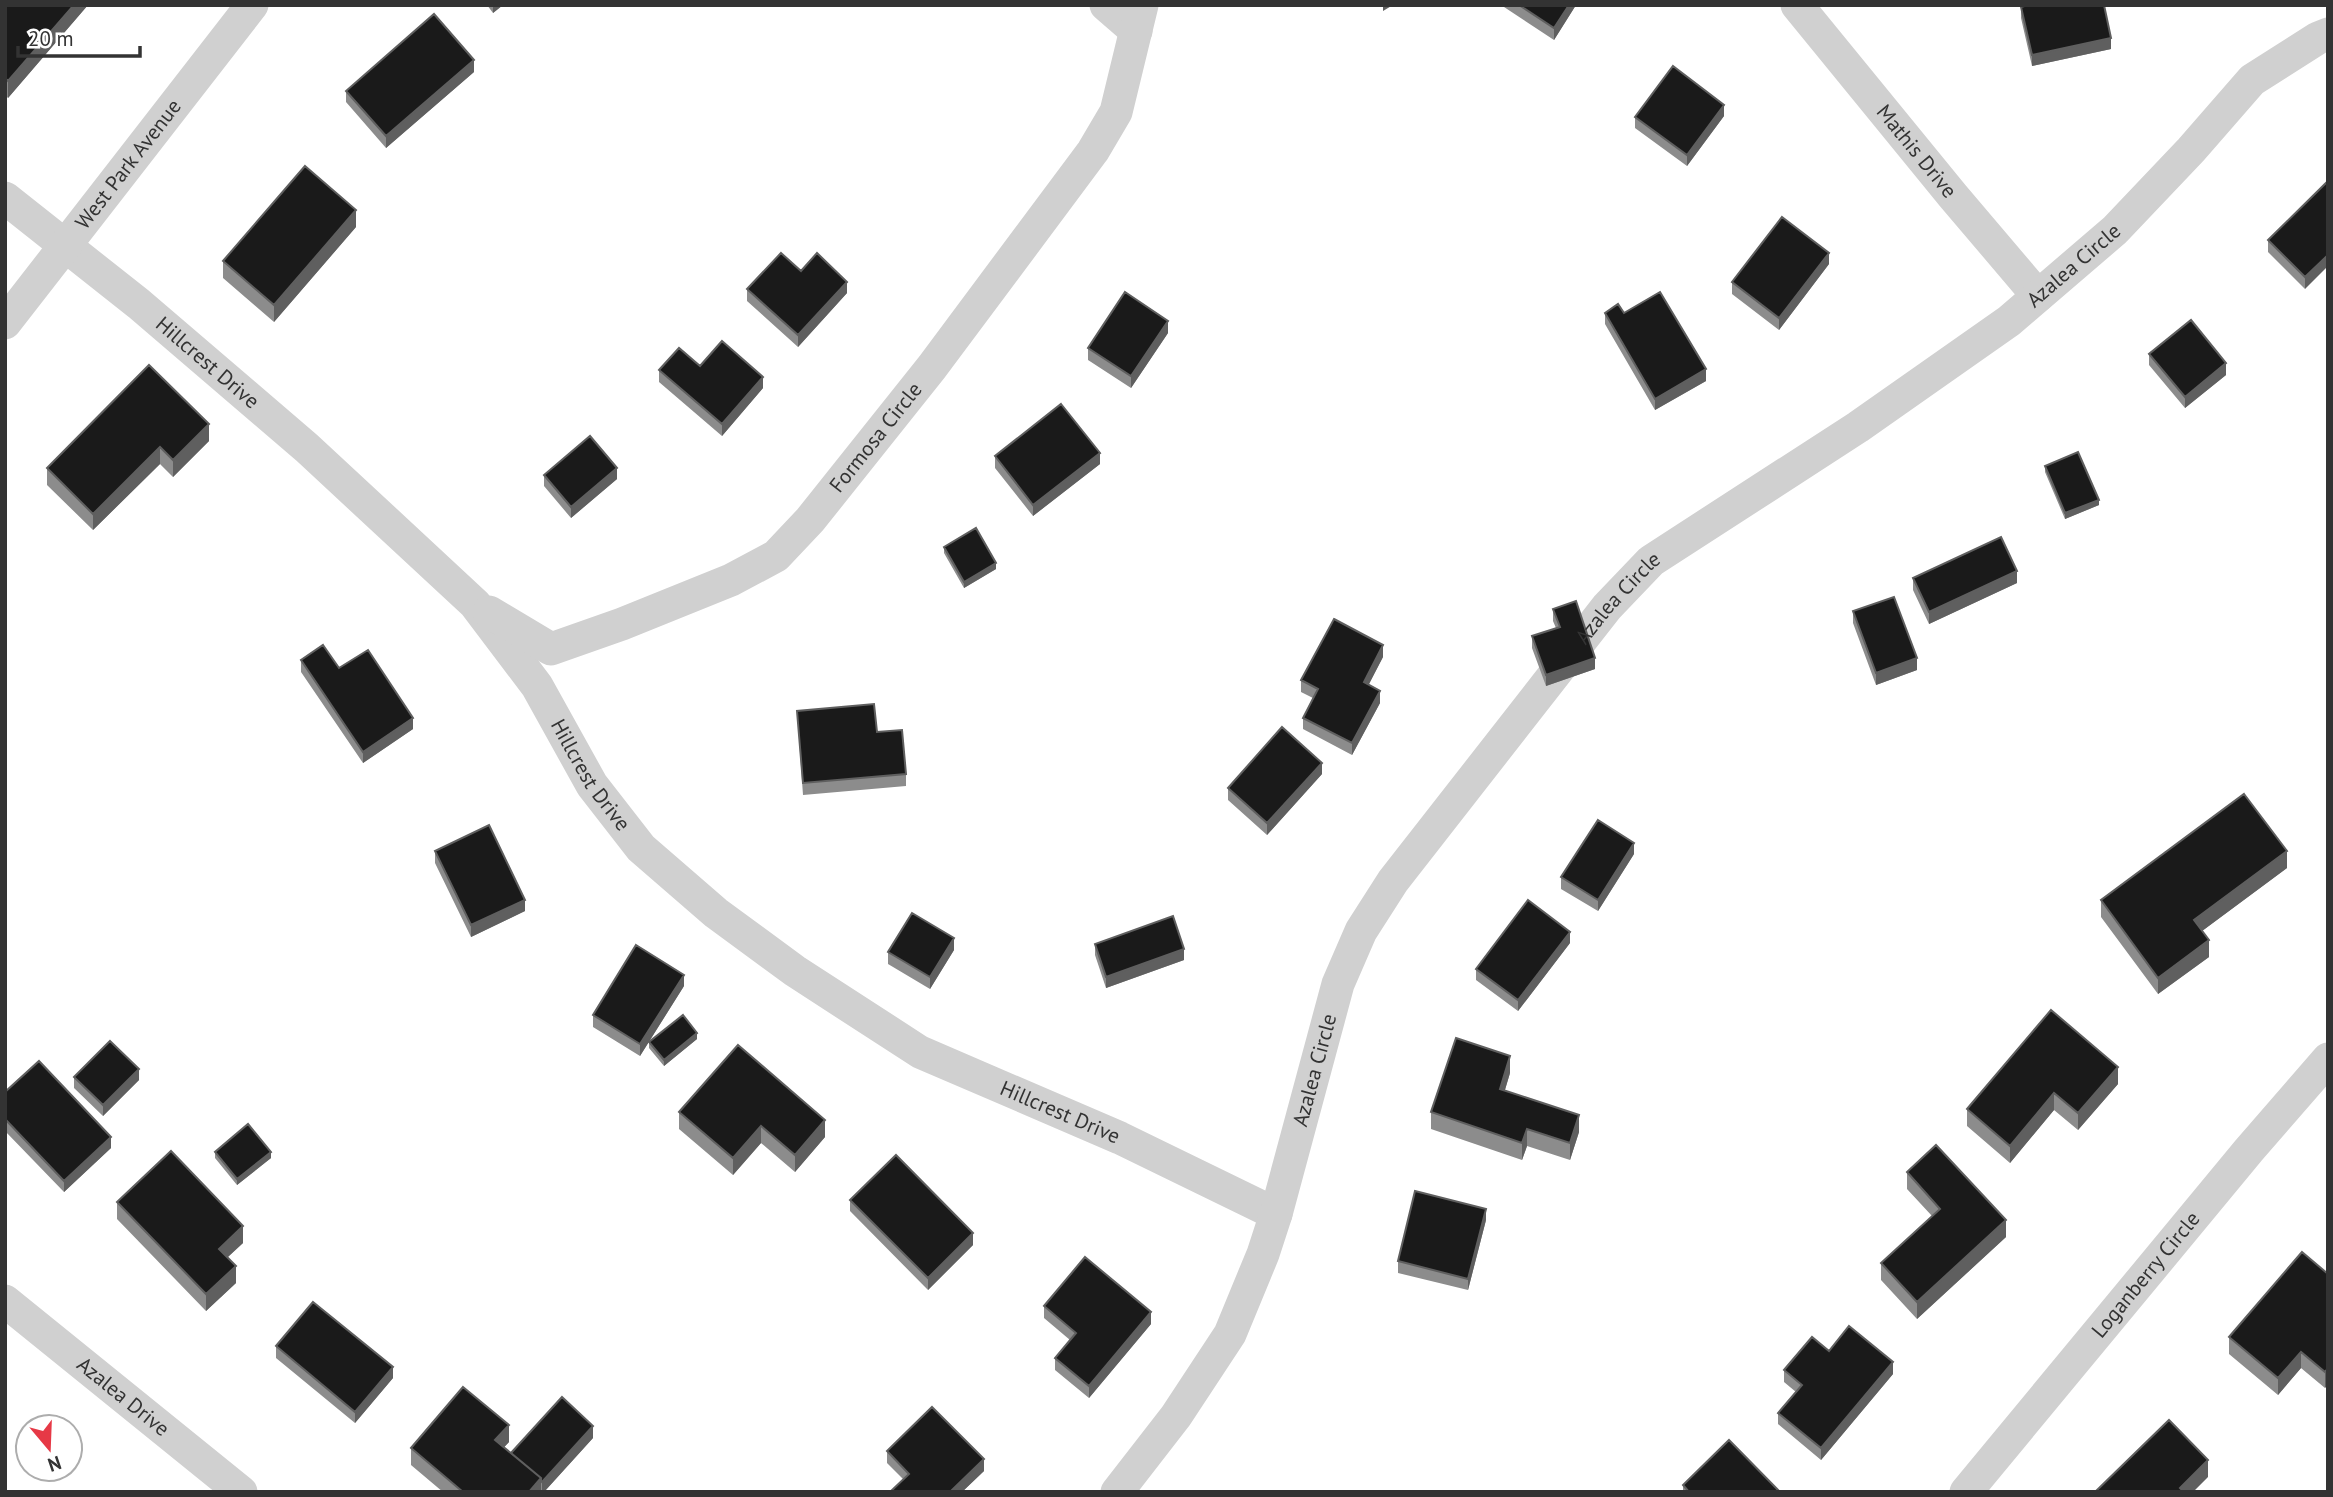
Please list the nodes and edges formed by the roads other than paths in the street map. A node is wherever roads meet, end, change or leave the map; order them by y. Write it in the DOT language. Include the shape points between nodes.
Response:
graph roads {
  1 [pos="252,5"];
  2 [pos="1106,5"];
  3 [pos="1797,5"];
  4 [pos="1139,18"];
  5 [pos="2328,34"];
  6 [pos="5,198"];
  7 [pos="64,246"];
  8 [pos="2038,296"];
  9 [pos="5,323"];
  10 [pos="475,604"];
  11 [pos="2328,1059"];
  12 [pos="1276,1214"];
  13 [pos="5,1301"];
  14 [pos="241,1492"];
  15 [pos="1117,1492"];
  16 [pos="1966,1492"];
  1 -- 7 [label="street, West Park Avenue"];
  2 -- 4 [label="street"];
  3 -- 8 [label="street, Mathis Drive"];
  4 -- 10 [label="street, Formosa Circle" via="1116,112 1093,151 932,367 776,556 707,589 551,649"];
  5 -- 8 [label="street, Azalea Circle" via="2252,80 2115,230"];
  6 -- 7 [label="street, Hillcrest Drive"];
  7 -- 9 [label="street, West Park Avenue"];
  7 -- 10 [label="street, Hillcrest Drive" via="307,448"];
  8 -- 12 [label="street, Azalea Circle" via="1858,427 1651,561 1606,607 1392,881 1361,931 1338,984"];
  10 -- 12 [label="street, Hillcrest Drive" via="537,686 592,785 641,848 716,913 805,978 920,1052 1120,1138"];
  11 -- 16 [label="street, Loganberry Circle"];
  12 -- 15 [label="street, Azalea Circle" via="1230,1334 1176,1416"];
  13 -- 14 [label="street, Azalea Drive"];
}
